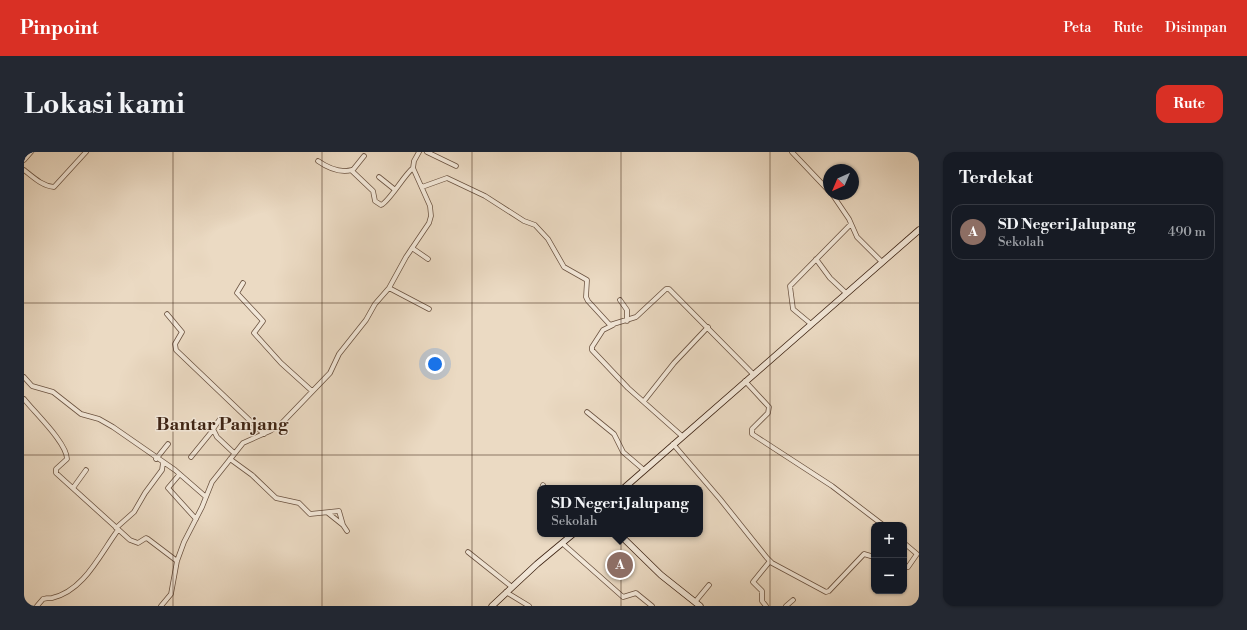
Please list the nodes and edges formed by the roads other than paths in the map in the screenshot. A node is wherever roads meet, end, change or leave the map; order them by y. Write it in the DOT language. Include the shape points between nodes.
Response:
graph roads {
  1 [pos="31,152"];
  2 [pos="86,152"];
  3 [pos="419,152"];
  4 [pos="427,152"];
  5 [pos="792,152"];
  6 [pos="364,156"];
  7 [pos="24,160"];
  8 [pos="318,161"];
  9 [pos="456,166"];
  10 [pos="413,168"];
  11 [pos="24,170"];
  12 [pos="352,170"];
  13 [pos="379,177"];
  14 [pos="823,185"];
  15 [pos="422,187"];
  16 [pos="394,189"];
  17 [pos="836,200"];
  18 [pos="851,224"];
  19 [pos="919,230"];
  20 [pos="412,248"];
  21 [pos="428,259"];
  22 [pos="816,259"];
  23 [pos="882,262"];
  24 [pos="243,283"];
  25 [pos="389,288"];
  26 [pos="846,293"];
  27 [pos="620,300"];
  28 [pos="429,309"];
  29 [pos="167,314"];
  30 [pos="627,321"];
  31 [pos="811,324"];
  32 [pos="614,325"];
  33 [pos="708,327"];
  34 [pos="753,374"];
  35 [pos="24,377"];
  36 [pos="746,381"];
  37 [pos="312,391"];
  38 [pos="24,399"];
  39 [pos="644,401"];
  40 [pos="587,412"];
  41 [pos="220,419"];
  42 [pos="213,430"];
  43 [pos="264,434"];
  44 [pos="682,436"];
  45 [pos="168,444"];
  46 [pos="673,444"];
  47 [pos="234,453"];
  48 [pos="191,457"];
  49 [pos="156,459"];
  50 [pos="230,459"];
  51 [pos="164,463"];
  52 [pos="86,470"];
  53 [pos="644,470"];
  54 [pos="179,475"];
  55 [pos="627,485"];
  56 [pos="73,488"];
  57 [pos="206,497"];
  58 [pos="328,513"];
  59 [pos="196,518"];
  60 [pos="879,522"];
  61 [pos="343,525"];
  62 [pos="117,529"];
  63 [pos="347,530"];
  64 [pos="569,537"];
  65 [pos="622,537"];
  66 [pos="562,543"];
  67 [pos="907,546"];
  68 [pos="468,552"];
  69 [pos="871,556"];
  70 [pos="177,561"];
  71 [pos="770,561"];
  72 [pos="907,567"];
  73 [pos="709,585"];
  74 [pos="512,587"];
  75 [pos="506,592"];
  76 [pos="793,600"];
  77 [pos="762,601"];
  78 [pos="695,602"];
  79 [pos="24,603"];
  80 [pos="27,606"];
  81 [pos="37,606"];
  82 [pos="161,606"];
  83 [pos="492,606"];
  84 [pos="529,606"];
  85 [pos="652,606"];
  86 [pos="700,606"];
  87 [pos="757,606"];
  88 [pos="766,606"];
  89 [pos="786,606"];
  1 -- 7 [label="street"];
  2 -- 11 [label="street" via="54,187 44,184"];
  3 -- 10 [label="street"];
  4 -- 9 [label="street"];
  5 -- 14 [label="street"];
  6 -- 12 [label="street"];
  8 -- 12 [label="street" via="329,168"];
  10 -- 15 [label="street"];
  10 -- 16 [label="street"];
  12 -- 16 [label="street" via="373,191 375,201 381,205"];
  13 -- 16 [label="street"];
  15 -- 20 [label="street" via="430,206 431,216 428,225"];
  15 -- 32 [label="street" via="448,178 535,225 548,239 564,267 587,280 588,301 605,321"];
  17 -- 18 [label="street"];
  18 -- 22 [label="street"];
  18 -- 23 [label="street" via="857,238"];
  19 -- 23 [label="street"];
  20 -- 21 [label="street"];
  20 -- 25 [label="street"];
  22 -- 26 [label="street" via="830,278"];
  22 -- 31 [label="street" via="790,286 793,309"];
  23 -- 26 [label="street"];
  24 -- 37 [label="street" via="236,293 263,321 254,333 277,359"];
  25 -- 28 [label="street"];
  25 -- 37 [label="street" via="339,354 330,373"];
  26 -- 31 [label="street"];
  27 -- 30 [label="street" via="627,310"];
  29 -- 43 [label="street" via="182,332 175,344 176,350"];
  30 -- 32 [label="street"];
  30 -- 33 [label="street" via="640,314 667,289"];
  31 -- 34 [label="street"];
  32 -- 39 [label="street" via="601,332 592,350"];
  33 -- 34 [label="street"];
  33 -- 39 [label="street" via="674,363"];
  34 -- 36 [label="street"];
  35 -- 49 [label="street" via="32,386 53,392 81,414 91,415 109,424"];
  36 -- 44 [label="street"];
  36 -- 60 [label="street" via="770,407 768,413 752,429 752,434 832,486"];
  37 -- 43 [label="street" via="281,424"];
  38 -- 56 [label="street" via="61,442 67,460 56,468 56,473"];
  39 -- 44 [label="street"];
  40 -- 53 [label="street" via="614,434 623,452"];
  41 -- 42 [label="street"];
  42 -- 47 [label="street"];
  42 -- 48 [label="street"];
  43 -- 47 [label="street" via="246,440"];
  44 -- 46 [label="street"];
  45 -- 49 [label="street"];
  46 -- 53 [label="street"];
  46 -- 71 [label="street"];
  47 -- 50 [label="street"];
  49 -- 51 [label="street"];
  50 -- 57 [label="street" via="212,482"];
  50 -- 58 [label="street" via="252,475 276,498 299,504 310,514"];
  51 -- 54 [label="street"];
  51 -- 62 [label="street" via="134,512"];
  52 -- 56 [label="street"];
  53 -- 55 [label="street"];
  54 -- 57 [label="street"];
  54 -- 59 [label="street" via="168,488"];
  56 -- 62 [label="street"];
  57 -- 59 [label="street"];
  58 -- 61 [label="street"];
  58 -- 61 [label="street" via="340,511"];
  59 -- 70 [label="street"];
  61 -- 63 [label="street"];
  62 -- 70 [label="street" via="137,543 148,539"];
  62 -- 81 [label="street" via="95,566 78,584 54,597 42,599"];
  64 -- 66 [label="street"];
  65 -- 78 [label="street" via="665,578"];
  66 -- 74 [label="street"];
  66 -- 85 [label="street" via="623,597 636,593"];
  67 -- 72 [label="street" via="917,554"];
  68 -- 74 [label="street"];
  69 -- 71 [label="street" via="864,554 826,592"];
  70 -- 82 [label="street" via="171,594"];
  71 -- 77 [label="street" via="753,582 762,591"];
  73 -- 78 [label="street"];
  74 -- 75 [label="street"];
  75 -- 83 [label="street"];
  75 -- 84 [label="street"];
  76 -- 89 [label="street"];
  77 -- 87 [label="street"];
  77 -- 88 [label="street"];
  78 -- 86 [label="street"];
  79 -- 80 [label="street"];
}
